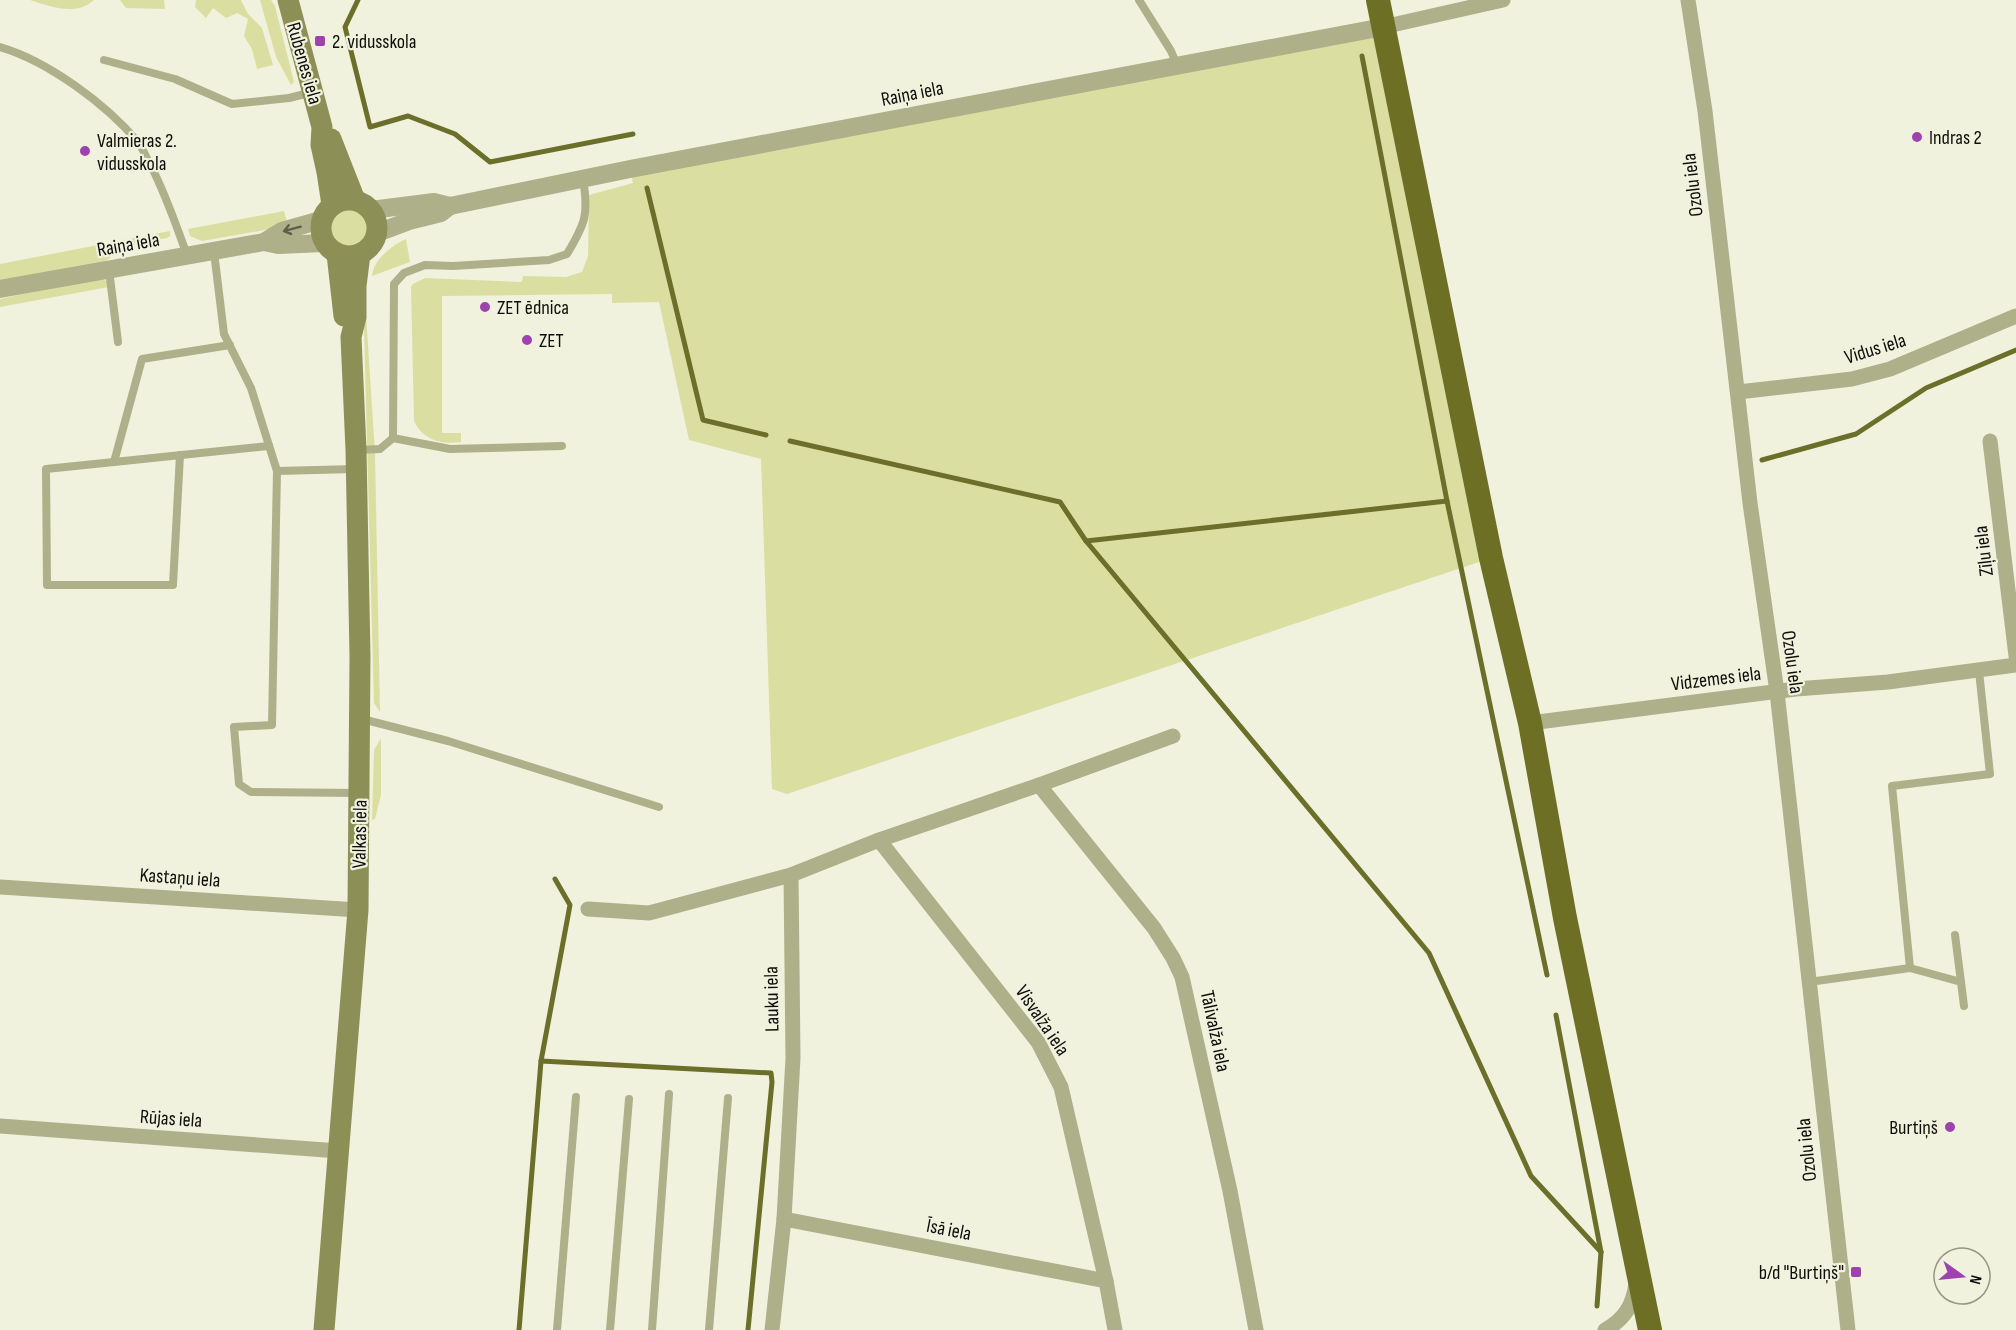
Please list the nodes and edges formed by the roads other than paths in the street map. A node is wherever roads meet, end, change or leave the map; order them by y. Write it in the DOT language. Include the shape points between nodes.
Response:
graph roads {
  1 [pos="288,0"];
  2 [pos="1139,0"];
  3 [pos="1378,0"];
  4 [pos="1503,0"];
  5 [pos="1688,0"];
  6 [pos="1383,27"];
  7 [pos="0,47"];
  8 [pos="104,60"];
  9 [pos="1178,66"];
  10 [pos="314,92"];
  11 [pos="322,127"];
  12 [pos="583,179"];
  13 [pos="363,205"];
  14 [pos="450,206"];
  15 [pos="327,213"];
  16 [pos="377,233"];
  17 [pos="264,242"];
  18 [pos="331,249"];
  19 [pos="214,252"];
  20 [pos="360,254"];
  21 [pos="188,256"];
  22 [pos="109,270"];
  23 [pos="0,289"];
  24 [pos="2016,316"];
  25 [pos="351,336"];
  26 [pos="118,342"];
  27 [pos="230,345"];
  28 [pos="1738,392"];
  29 [pos="393,438"];
  30 [pos="1990,441"];
  31 [pos="269,446"];
  32 [pos="561,446"];
  33 [pos="180,455"];
  34 [pos="356,459"];
  35 [pos="114,462"];
  36 [pos="277,471"];
  37 [pos="2016,656"];
  38 [pos="2016,665"];
  39 [pos="1979,671"];
  40 [pos="1777,692"];
  41 [pos="360,719"];
  42 [pos="1530,723"];
  43 [pos="1173,736"];
  44 [pos="1039,785"];
  45 [pos="360,793"];
  46 [pos="659,807"];
  47 [pos="879,840"];
  48 [pos="790,875"];
  49 [pos="0,887"];
  50 [pos="588,909"];
  51 [pos="358,910"];
  52 [pos="1954,935"];
  53 [pos="1910,968"];
  54 [pos="1809,982"];
  55 [pos="1961,982"];
  56 [pos="1964,1006"];
  57 [pos="669,1094"];
  58 [pos="576,1097"];
  59 [pos="728,1098"];
  60 [pos="629,1100"];
  61 [pos="0,1126"];
  62 [pos="339,1151"];
  63 [pos="784,1219"];
  64 [pos="1638,1274"];
  65 [pos="1106,1281"];
  66 [pos="324,1330"];
  67 [pos="557,1330"];
  68 [pos="610,1330"];
  69 [pos="652,1330"];
  70 [pos="710,1330"];
  71 [pos="772,1330"];
  72 [pos="1115,1330"];
  73 [pos="1256,1330"];
  74 [pos="1605,1330"];
  75 [pos="1650,1330"];
  76 [pos="1848,1330"];
  1 -- 10 [label="main road, Rubenes iela"];
  2 -- 9 [label="lane"];
  3 -- 6 [label="highway"];
  4 -- 6 [label="street"];
  5 -- 28 [label="street, Ozolu iela"];
  6 -- 9 [label="street, Raiņa iela"];
  6 -- 42 [label="highway" via="1491,558"];
  7 -- 21 [label="lane" via="43,65 67,81 102,106 139,143 161,186"];
  8 -- 10 [label="lane" via="175,79 232,104"];
  9 -- 12 [label="street, Raiņa iela"];
  10 -- 11 [label="main road, Rubenes iela"];
  11 -- 13 [label="main road, Rubenes iela" via="334,142"];
  11 -- 15 [label="main road, Rubenes iela"];
  12 -- 14 [label="street, Raiņa iela"];
  12 -- 29 [label="lane" via="583,227 567,254 549,260 425,266 404,273 394,284"];
  13 -- 14 [label="street, Raiņa iela" via="434,202"];
  13 -- 15 [label="main road" via="339,201"];
  13 -- 16 [label="main road" via="377,225"];
  14 -- 16 [label="street, Raiņa iela" via="441,213"];
  15 -- 17 [label="street, Raiņa iela, one-way"];
  15 -- 18 [label="main road" via="320,228"];
  16 -- 20 [label="main road" via="374,242"];
  17 -- 18 [label="street, Raiņa iela"];
  17 -- 19 [label="street, Raiņa iela"];
  18 -- 20 [label="main road" via="345,256"];
  18 -- 25 [label="main road" via="344,322"];
  19 -- 21 [label="street, Raiņa iela"];
  19 -- 27 [label="lane" via="224,334"];
  20 -- 25 [label="main road"];
  21 -- 22 [label="street, Raiņa iela"];
  22 -- 23 [label="street, Raiņa iela"];
  22 -- 26 [label="lane"];
  24 -- 28 [label="street, Vidus iela" via="1890,369 1852,379"];
  25 -- 34 [label="main road, Valkas iela"];
  27 -- 31 [label="lane" via="251,388"];
  27 -- 35 [label="lane" via="142,359"];
  28 -- 40 [label="street, Ozolu iela"];
  29 -- 32 [label="lane" via="450,449"];
  29 -- 34 [label="lane" via="380,449"];
  30 -- 37 [label="street, Zīļu iela"];
  31 -- 33 [label="lane"];
  31 -- 36 [label="lane"];
  33 -- 35 [label="lane"];
  33 -- 35 [label="lane" via="173,585 47,585 46,470"];
  34 -- 36 [label="lane"];
  34 -- 41 [label="main road, Valkas iela"];
  36 -- 45 [label="lane" via="272,725 234,727 239,784 251,792"];
  38 -- 39 [label="street, Vidzemes iela"];
  39 -- 40 [label="street, Vidzemes iela"];
  39 -- 53 [label="lane" via="1990,774 1892,786"];
  40 -- 42 [label="street, Vidzemes iela"];
  40 -- 54 [label="street, Ozolu iela"];
  41 -- 45 [label="main road, Valkas iela"];
  41 -- 46 [label="lane" via="448,741"];
  42 -- 64 [label="highway"];
  43 -- 44 [label="street"];
  44 -- 47 [label="street"];
  44 -- 73 [label="street, Tālivalža iela" via="1154,928 1182,977 1230,1191"];
  45 -- 51 [label="main road, Valkas iela"];
  47 -- 48 [label="street"];
  47 -- 65 [label="street, Visvalža iela" via="1038,1042 1061,1087"];
  48 -- 50 [label="street" via="649,913"];
  48 -- 63 [label="street, Lauku iela" via="793,1058"];
  49 -- 51 [label="street, Kastaņu iela"];
  51 -- 62 [label="main road, Valkas iela"];
  52 -- 55 [label="lane"];
  53 -- 54 [label="lane"];
  53 -- 55 [label="lane"];
  54 -- 76 [label="street, Ozolu iela"];
  55 -- 56 [label="lane"];
  57 -- 69 [label="lane"];
  58 -- 67 [label="lane"];
  59 -- 70 [label="lane"];
  60 -- 68 [label="lane"];
  61 -- 62 [label="street, Rūjas iela"];
  62 -- 66 [label="main road, Valkas iela"];
  63 -- 65 [label="street, Īsā iela"];
  63 -- 71 [label="street, Lauku iela"];
  64 -- 74 [label="street" via="1630,1308"];
  64 -- 75 [label="highway"];
  65 -- 72 [label="street, Visvalža iela"];
}
